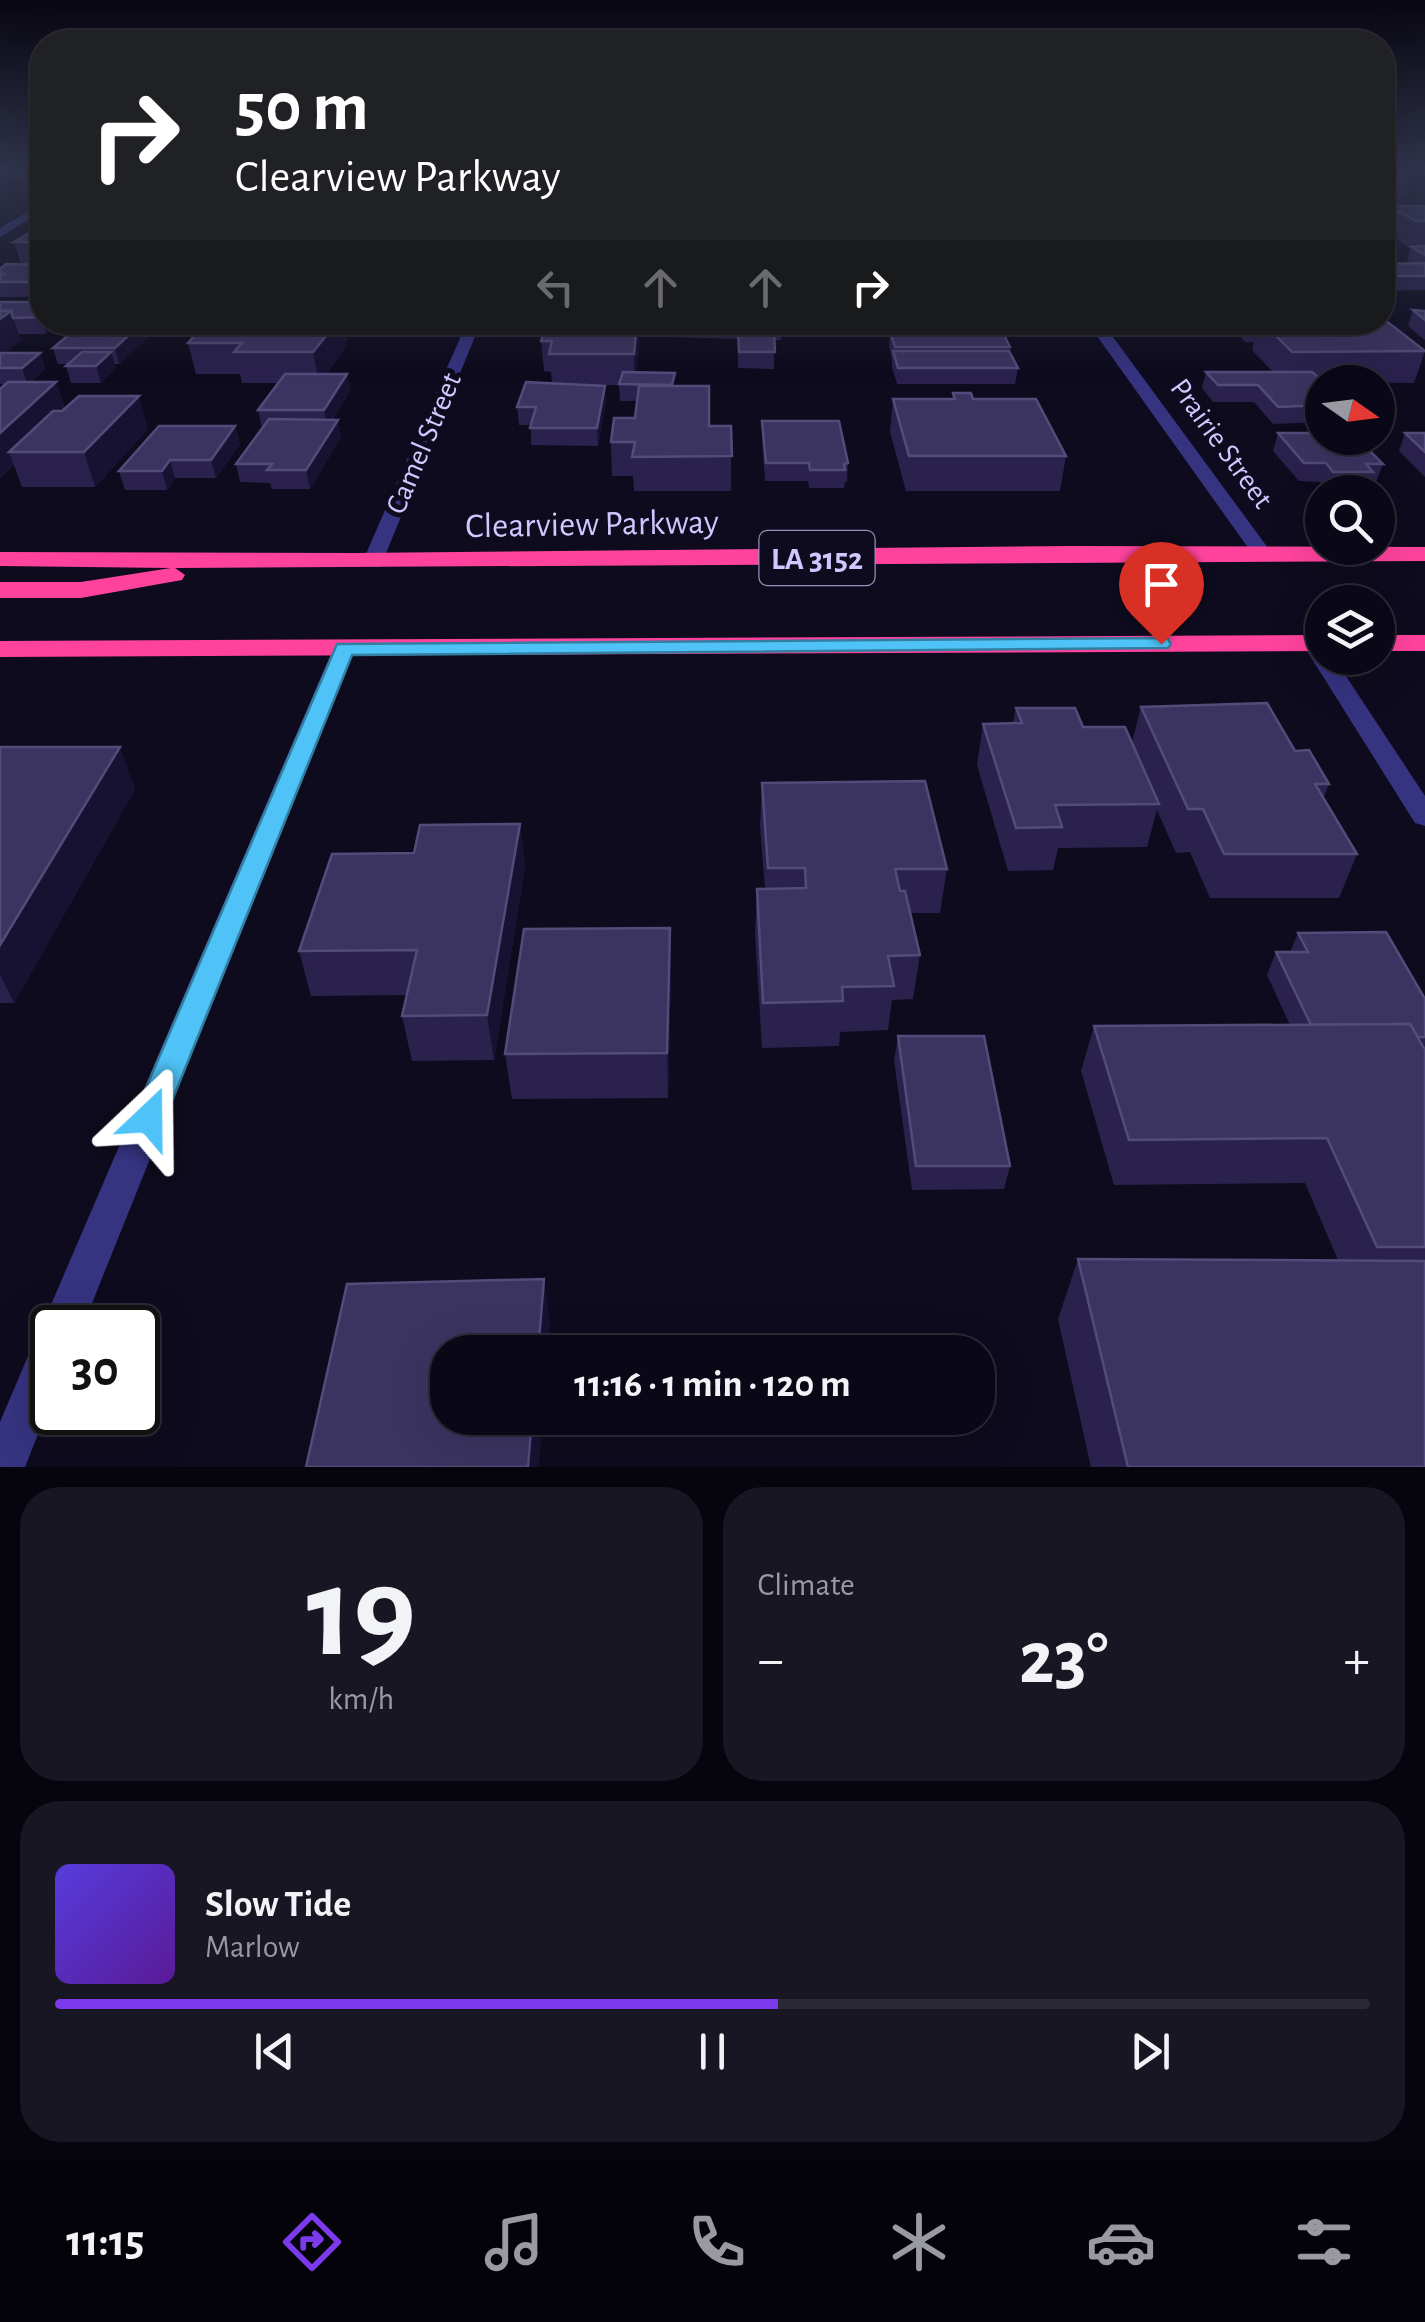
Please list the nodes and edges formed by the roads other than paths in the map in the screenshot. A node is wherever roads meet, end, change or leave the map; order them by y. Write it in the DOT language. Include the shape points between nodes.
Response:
graph roads {
  1 [pos="468,335"];
  2 [pos="1103,335"];
  3 [pos="1262,552"];
  4 [pos="1425,554"];
  5 [pos="0,560"];
  6 [pos="235,563"];
  7 [pos="372,563"];
  8 [pos="0,590"];
  9 [pos="1305,643"];
  10 [pos="1395,643"];
  11 [pos="1425,643"];
  12 [pos="0,649"];
  13 [pos="344,649"];
  14 [pos="1338,675"];
  15 [pos="1425,817"];
  16 [pos="72,1305"];
  17 [pos="30,1402"];
  18 [pos="3,1467"];
  1 -- 7 [label="street, Camel Street"];
  2 -- 3 [label="street, Prairie Street"];
  3 -- 4 [label="highway, Clearview Parkway / LA 3152"];
  3 -- 7 [label="highway, Clearview Parkway / LA 3152"];
  5 -- 6 [label="highway, Clearview Parkway / LA 3152"];
  6 -- 7 [label="highway, Clearview Parkway / LA 3152"];
  6 -- 8 [label="highway" via="81,590"];
  9 -- 13 [label="highway"];
  10 -- 11 [label="highway"];
  12 -- 13 [label="highway"];
  13 -- 16 [label="street"];
  14 -- 15 [label="street"];
  17 -- 18 [label="street"];
}
